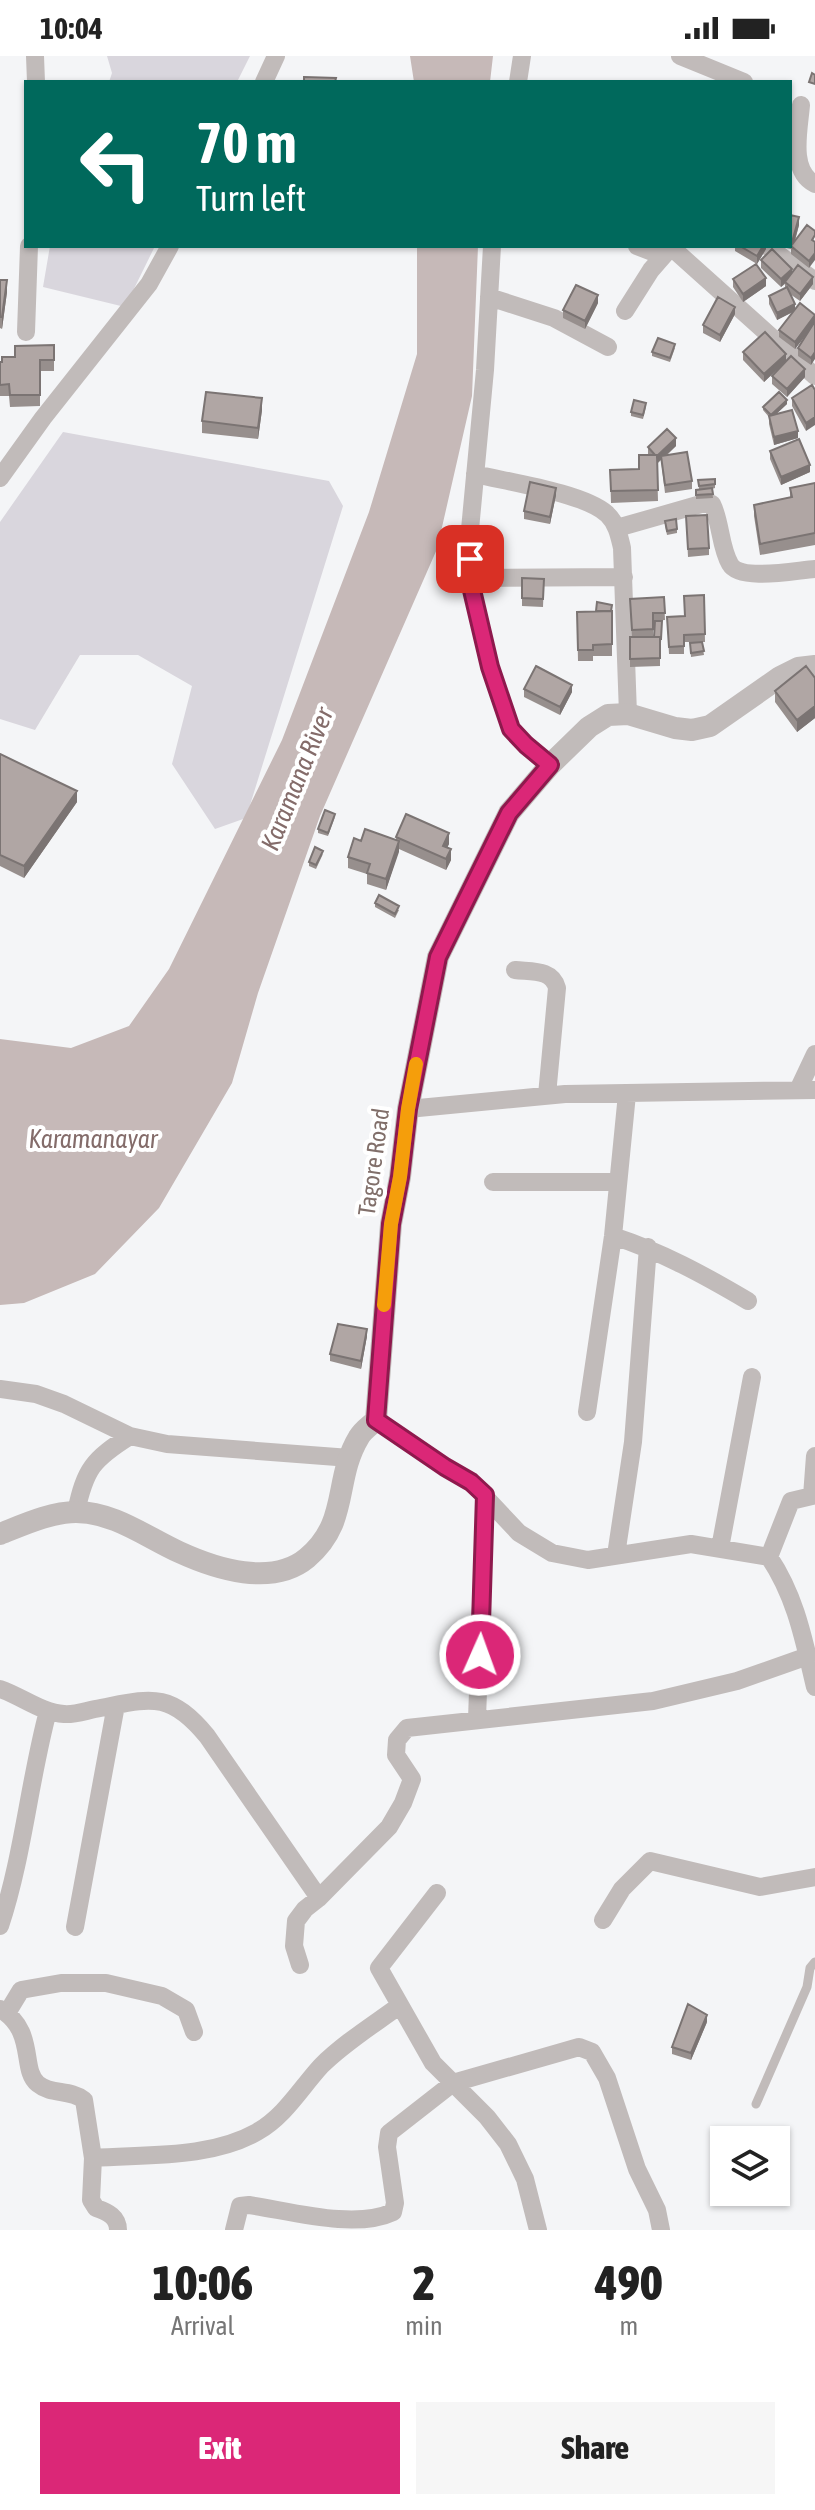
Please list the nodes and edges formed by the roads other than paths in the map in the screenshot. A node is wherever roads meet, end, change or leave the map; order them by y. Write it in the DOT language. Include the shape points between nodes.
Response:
graph roads {
  1 [pos="35,56"];
  2 [pos="276,56"];
  3 [pos="522,56"];
  4 [pos="680,56"];
  5 [pos="36,80"];
  6 [pos="265,80"];
  7 [pos="518,80"];
  8 [pos="739,80"];
  9 [pos="802,105"];
  10 [pos="815,184"];
  11 [pos="29,248"];
  12 [pos="169,248"];
  13 [pos="492,248"];
  14 [pos="770,248"];
  15 [pos="669,250"];
  16 [pos="815,281"];
  17 [pos="489,297"];
  18 [pos="625,311"];
  19 [pos="26,332"];
  20 [pos="608,347"];
  21 [pos="815,376"];
  22 [pos="475,474"];
  23 [pos="0,478"];
  24 [pos="617,528"];
  25 [pos="815,569"];
  26 [pos="624,577"];
  27 [pos="471,578"];
  28 [pos="815,666"];
  29 [pos="628,714"];
  30 [pos="550,765"];
  31 [pos="515,970"];
  32 [pos="815,1054"];
  33 [pos="807,1090"];
  34 [pos="627,1094"];
  35 [pos="547,1095"];
  36 [pos="408,1109"];
  37 [pos="493,1182"];
  38 [pos="616,1182"];
  39 [pos="613,1236"];
  40 [pos="648,1247"];
  41 [pos="748,1301"];
  42 [pos="752,1377"];
  43 [pos="0,1389"];
  44 [pos="587,1412"];
  45 [pos="376,1420"];
  46 [pos="130,1436"];
  47 [pos="815,1456"];
  48 [pos="350,1458"];
  49 [pos="485,1495"];
  50 [pos="76,1512"];
  51 [pos="0,1534"];
  52 [pos="720,1548"];
  53 [pos="616,1555"];
  54 [pos="769,1557"];
  55 [pos="807,1619"];
  56 [pos="808,1656"];
  57 [pos="815,1687"];
  58 [pos="0,1689"];
  59 [pos="116,1705"];
  60 [pos="48,1711"];
  61 [pos="477,1719"];
  62 [pos="815,1877"];
  63 [pos="437,1893"];
  64 [pos="319,1898"];
  65 [pos="603,1920"];
  66 [pos="0,1926"];
  67 [pos="75,1927"];
  68 [pos="815,1962"];
  69 [pos="300,1965"];
  70 [pos="399,2006"];
  71 [pos="3,2011"];
  72 [pos="194,2032"];
  73 [pos="453,2083"];
  74 [pos="756,2104"];
  75 [pos="93,2158"];
  76 [pos="118,2230"];
  77 [pos="234,2230"];
  78 [pos="538,2230"];
  79 [pos="661,2230"];
  1 -- 5 [label="street"];
  2 -- 6 [label="street"];
  3 -- 7 [label="street"];
  4 -- 8 [label="street"];
  9 -- 10 [label="street" via="798,159 801,172"];
  11 -- 19 [label="street"];
  12 -- 23 [label="street" via="149,284"];
  13 -- 17 [label="street"];
  14 -- 16 [label="street"];
  15 -- 18 [label="street"];
  15 -- 21 [label="street"];
  17 -- 20 [label="street" via="554,318"];
  17 -- 22 [label="street"];
  22 -- 24 [label="street" via="573,497 607,514"];
  22 -- 27 [label="street"];
  24 -- 25 [label="street" via="708,502 717,513 736,571"];
  24 -- 26 [label="street"];
  26 -- 27 [label="street"];
  26 -- 29 [label="street"];
  27 -- 30 [label="street" via="490,667 511,729"];
  28 -- 29 [label="street" via="780,677 710,726 675,728"];
  29 -- 30 [label="street, Tagore Road" via="608,715 589,727"];
  30 -- 36 [label="street, Tagore Road" via="509,813 438,957"];
  31 -- 35 [label="street" via="548,974 557,988"];
  32 -- 33 [label="street"];
  33 -- 34 [label="street"];
  34 -- 35 [label="street"];
  34 -- 38 [label="street"];
  35 -- 36 [label="street"];
  36 -- 45 [label="street, Tagore Road" via="391,1224"];
  37 -- 38 [label="street"];
  38 -- 39 [label="street"];
  39 -- 40 [label="street"];
  39 -- 44 [label="street"];
  40 -- 41 [label="street"];
  40 -- 53 [label="street" via="633,1442"];
  42 -- 52 [label="street"];
  43 -- 46 [label="street" via="64,1404"];
  45 -- 48 [label="street" via="359,1435"];
  45 -- 49 [label="street"];
  46 -- 48 [label="street" via="167,1444"];
  46 -- 50 [label="street" via="97,1458"];
  47 -- 54 [label="street" via="812,1496 791,1501"];
  48 -- 50 [label="street" via="331,1531 305,1559 284,1572 218,1566 118,1521"];
  49 -- 53 [label="street" via="519,1533 552,1553 588,1560"];
  49 -- 61 [label="street"];
  50 -- 51 [label="street"];
  52 -- 53 [label="street" via="691,1544"];
  52 -- 54 [label="street"];
  54 -- 55 [label="street"];
  55 -- 56 [label="street"];
  56 -- 57 [label="street"];
  56 -- 61 [label="street" via="737,1681 653,1701"];
  58 -- 60 [label="street"];
  59 -- 60 [label="street" via="66,1714"];
  59 -- 64 [label="street" via="150,1699 190,1715"];
  59 -- 67 [label="street"];
  60 -- 66 [label="street"];
  61 -- 64 [label="street" via="407,1728 397,1740 396,1755 412,1779 403,1803 389,1827"];
  62 -- 65 [label="street" via="760,1887 650,1861 622,1889"];
  63 -- 70 [label="street" via="379,1968"];
  64 -- 69 [label="street" via="296,1921 294,1946"];
  68 -- 74 [label="lane"];
  70 -- 73 [label="street" via="433,2063"];
  70 -- 75 [label="street" via="342,2048 283,2113 257,2132 185,2152"];
  71 -- 72 [label="street" via="21,1990 106,1983 162,1996 186,2010"];
  71 -- 75 [label="street" via="20,2027 32,2077 39,2085 84,2100"];
  73 -- 77 [label="street" via="389,2133 393,2212 366,2220 335,2219 240,2206"];
  73 -- 78 [label="street" via="508,2144 525,2179"];
  73 -- 79 [label="street" via="579,2047 592,2052 607,2078"];
  75 -- 76 [label="street" via="91,2200 116,2219"];
}
